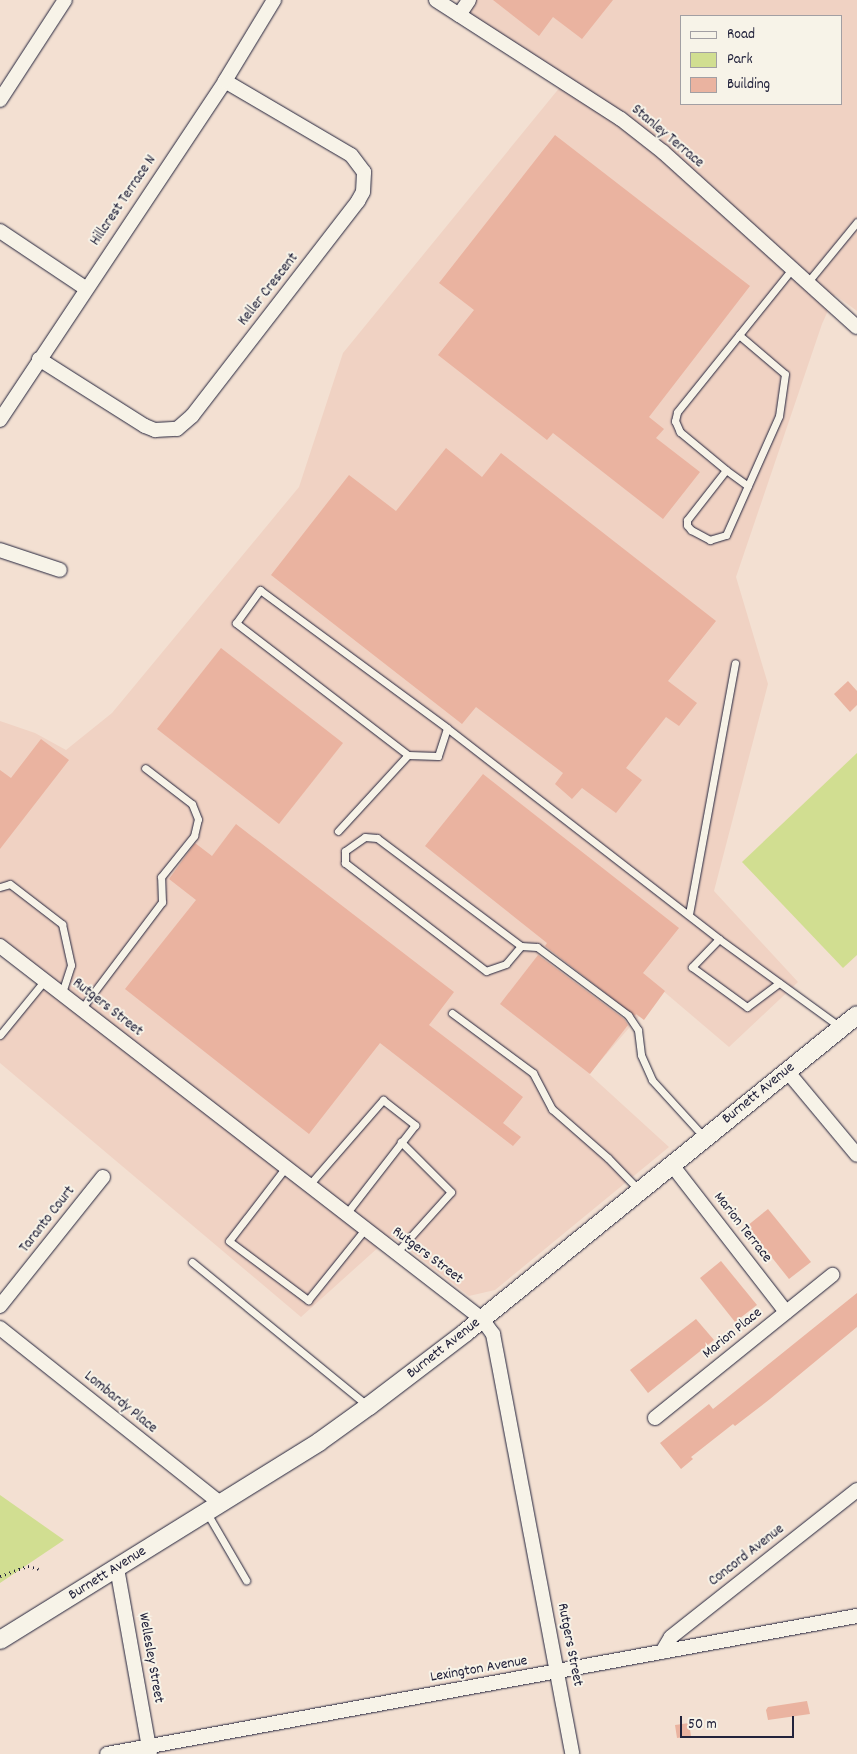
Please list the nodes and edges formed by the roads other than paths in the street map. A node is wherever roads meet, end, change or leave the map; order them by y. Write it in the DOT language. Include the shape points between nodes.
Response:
graph roads {
  1 [pos="64,0"];
  2 [pos="274,0"];
  3 [pos="436,0"];
  4 [pos="469,0"];
  5 [pos="459,15"];
  6 [pos="225,80"];
  7 [pos="0,100"];
  8 [pos="857,222"];
  9 [pos="0,231"];
  10 [pos="792,269"];
  11 [pos="807,283"];
  12 [pos="85,288"];
  13 [pos="857,327"];
  14 [pos="740,335"];
  15 [pos="40,359"];
  16 [pos="0,420"];
  17 [pos="726,470"];
  18 [pos="748,486"];
  19 [pos="0,550"];
  20 [pos="60,570"];
  21 [pos="735,663"];
  22 [pos="447,728"];
  23 [pos="408,755"];
  24 [pos="145,768"];
  25 [pos="338,831"];
  26 [pos="0,887"];
  27 [pos="689,914"];
  28 [pos="718,939"];
  29 [pos="0,946"];
  30 [pos="521,946"];
  31 [pos="45,980"];
  32 [pos="779,982"];
  33 [pos="62,993"];
  34 [pos="82,1008"];
  35 [pos="452,1013"];
  36 [pos="857,1015"];
  37 [pos="840,1027"];
  38 [pos="0,1035"];
  39 [pos="787,1071"];
  40 [pos="705,1138"];
  41 [pos="401,1142"];
  42 [pos="857,1155"];
  43 [pos="672,1165"];
  44 [pos="286,1167"];
  45 [pos="102,1177"];
  46 [pos="308,1185"];
  47 [pos="639,1191"];
  48 [pos="346,1214"];
  49 [pos="366,1229"];
  50 [pos="395,1253"];
  51 [pos="192,1262"];
  52 [pos="832,1275"];
  53 [pos="0,1306"];
  54 [pos="786,1312"];
  55 [pos="482,1319"];
  56 [pos="0,1328"];
  57 [pos="369,1406"];
  58 [pos="654,1418"];
  59 [pos="857,1490"];
  60 [pos="213,1508"];
  61 [pos="117,1568"];
  62 [pos="246,1580"];
  63 [pos="857,1616"];
  64 [pos="0,1640"];
  65 [pos="662,1652"];
  66 [pos="558,1672"];
  67 [pos="150,1750"];
  68 [pos="107,1754"];
  69 [pos="572,1754"];
  1 -- 7 [label="street"];
  2 -- 6 [label="street, Hillcrest Terrace N"];
  3 -- 5 [label="street, Stanley Terrace"];
  4 -- 5 [label="street"];
  5 -- 10 [label="street, Stanley Terrace" via="621,119 663,152"];
  6 -- 12 [label="street, Hillcrest Terrace N"];
  6 -- 15 [label="street, Keller Crescent" via="351,154 364,172 363,192 358,201 192,416 176,429 155,430 145,426"];
  8 -- 11 [label="lane"];
  9 -- 12 [label="street"];
  10 -- 11 [label="street, Stanley Terrace"];
  10 -- 14 [label="lane"];
  11 -- 13 [label="street, Stanley Terrace"];
  12 -- 15 [label="street, Hillcrest Terrace N"];
  14 -- 17 [label="lane" via="677,412 675,421 680,432"];
  14 -- 18 [label="lane" via="785,374 779,416"];
  15 -- 16 [label="street, Hillcrest Terrace N"];
  17 -- 18 [label="lane"];
  17 -- 18 [label="lane" via="687,520 691,530 710,540 726,535"];
  19 -- 20 [label="street"];
  21 -- 27 [label="lane"];
  22 -- 23 [label="lane" via="438,756"];
  22 -- 23 [label="lane" via="260,590 236,623"];
  22 -- 27 [label="lane"];
  23 -- 25 [label="lane"];
  24 -- 34 [label="lane" via="192,804 198,819 194,836 161,877 162,902"];
  26 -- 33 [label="lane" via="10,884 62,924 71,965"];
  27 -- 28 [label="lane"];
  28 -- 32 [label="lane"];
  28 -- 32 [label="lane" via="692,967 747,1006"];
  29 -- 31 [label="street, Rutgers Street"];
  30 -- 30 [label="lane" via="377,838 365,837 346,851 345,863 486,971 506,964"];
  30 -- 40 [label="lane" via="538,947 628,1015 638,1030 641,1054 652,1080"];
  31 -- 33 [label="street, Rutgers Street"];
  31 -- 38 [label="lane"];
  32 -- 37 [label="lane"];
  33 -- 34 [label="street, Rutgers Street"];
  34 -- 44 [label="street, Rutgers Street"];
  35 -- 47 [label="lane" via="533,1073 552,1109 608,1158"];
  36 -- 37 [label="street, Burnett Avenue"];
  37 -- 39 [label="street, Burnett Avenue"];
  39 -- 40 [label="street, Burnett Avenue"];
  39 -- 42 [label="street"];
  40 -- 43 [label="street, Burnett Avenue"];
  41 -- 46 [label="lane" via="415,1125 383,1100"];
  41 -- 48 [label="lane"];
  41 -- 50 [label="lane" via="451,1192"];
  43 -- 47 [label="street, Burnett Avenue"];
  43 -- 54 [label="street, Marion Terrace"];
  44 -- 46 [label="street, Rutgers Street"];
  44 -- 49 [label="lane" via="229,1241 308,1300"];
  45 -- 53 [label="street, Taranto Court"];
  46 -- 48 [label="street, Rutgers Street"];
  47 -- 55 [label="street, Burnett Avenue"];
  48 -- 49 [label="street, Rutgers Street"];
  49 -- 50 [label="street, Rutgers Street"];
  50 -- 55 [label="street, Rutgers Street"];
  51 -- 57 [label="lane"];
  52 -- 54 [label="street, Marion Place"];
  54 -- 58 [label="street, Marion Place"];
  55 -- 57 [label="street, Burnett Avenue"];
  55 -- 66 [label="street, Rutgers Street" via="493,1334"];
  56 -- 60 [label="street, Lombardy Place"];
  57 -- 60 [label="street, Burnett Avenue" via="319,1442"];
  59 -- 65 [label="street, Concord Avenue" via="671,1637"];
  60 -- 61 [label="street, Burnett Avenue"];
  60 -- 62 [label="lane"];
  61 -- 64 [label="street, Burnett Avenue"];
  61 -- 67 [label="street, Wellesley Street"];
  63 -- 65 [label="street, Lexington Avenue"];
  65 -- 66 [label="street, Lexington Avenue"];
  66 -- 67 [label="street, Lexington Avenue"];
  66 -- 69 [label="street, Rutgers Street"];
  67 -- 68 [label="street, Lexington Avenue"];
}
